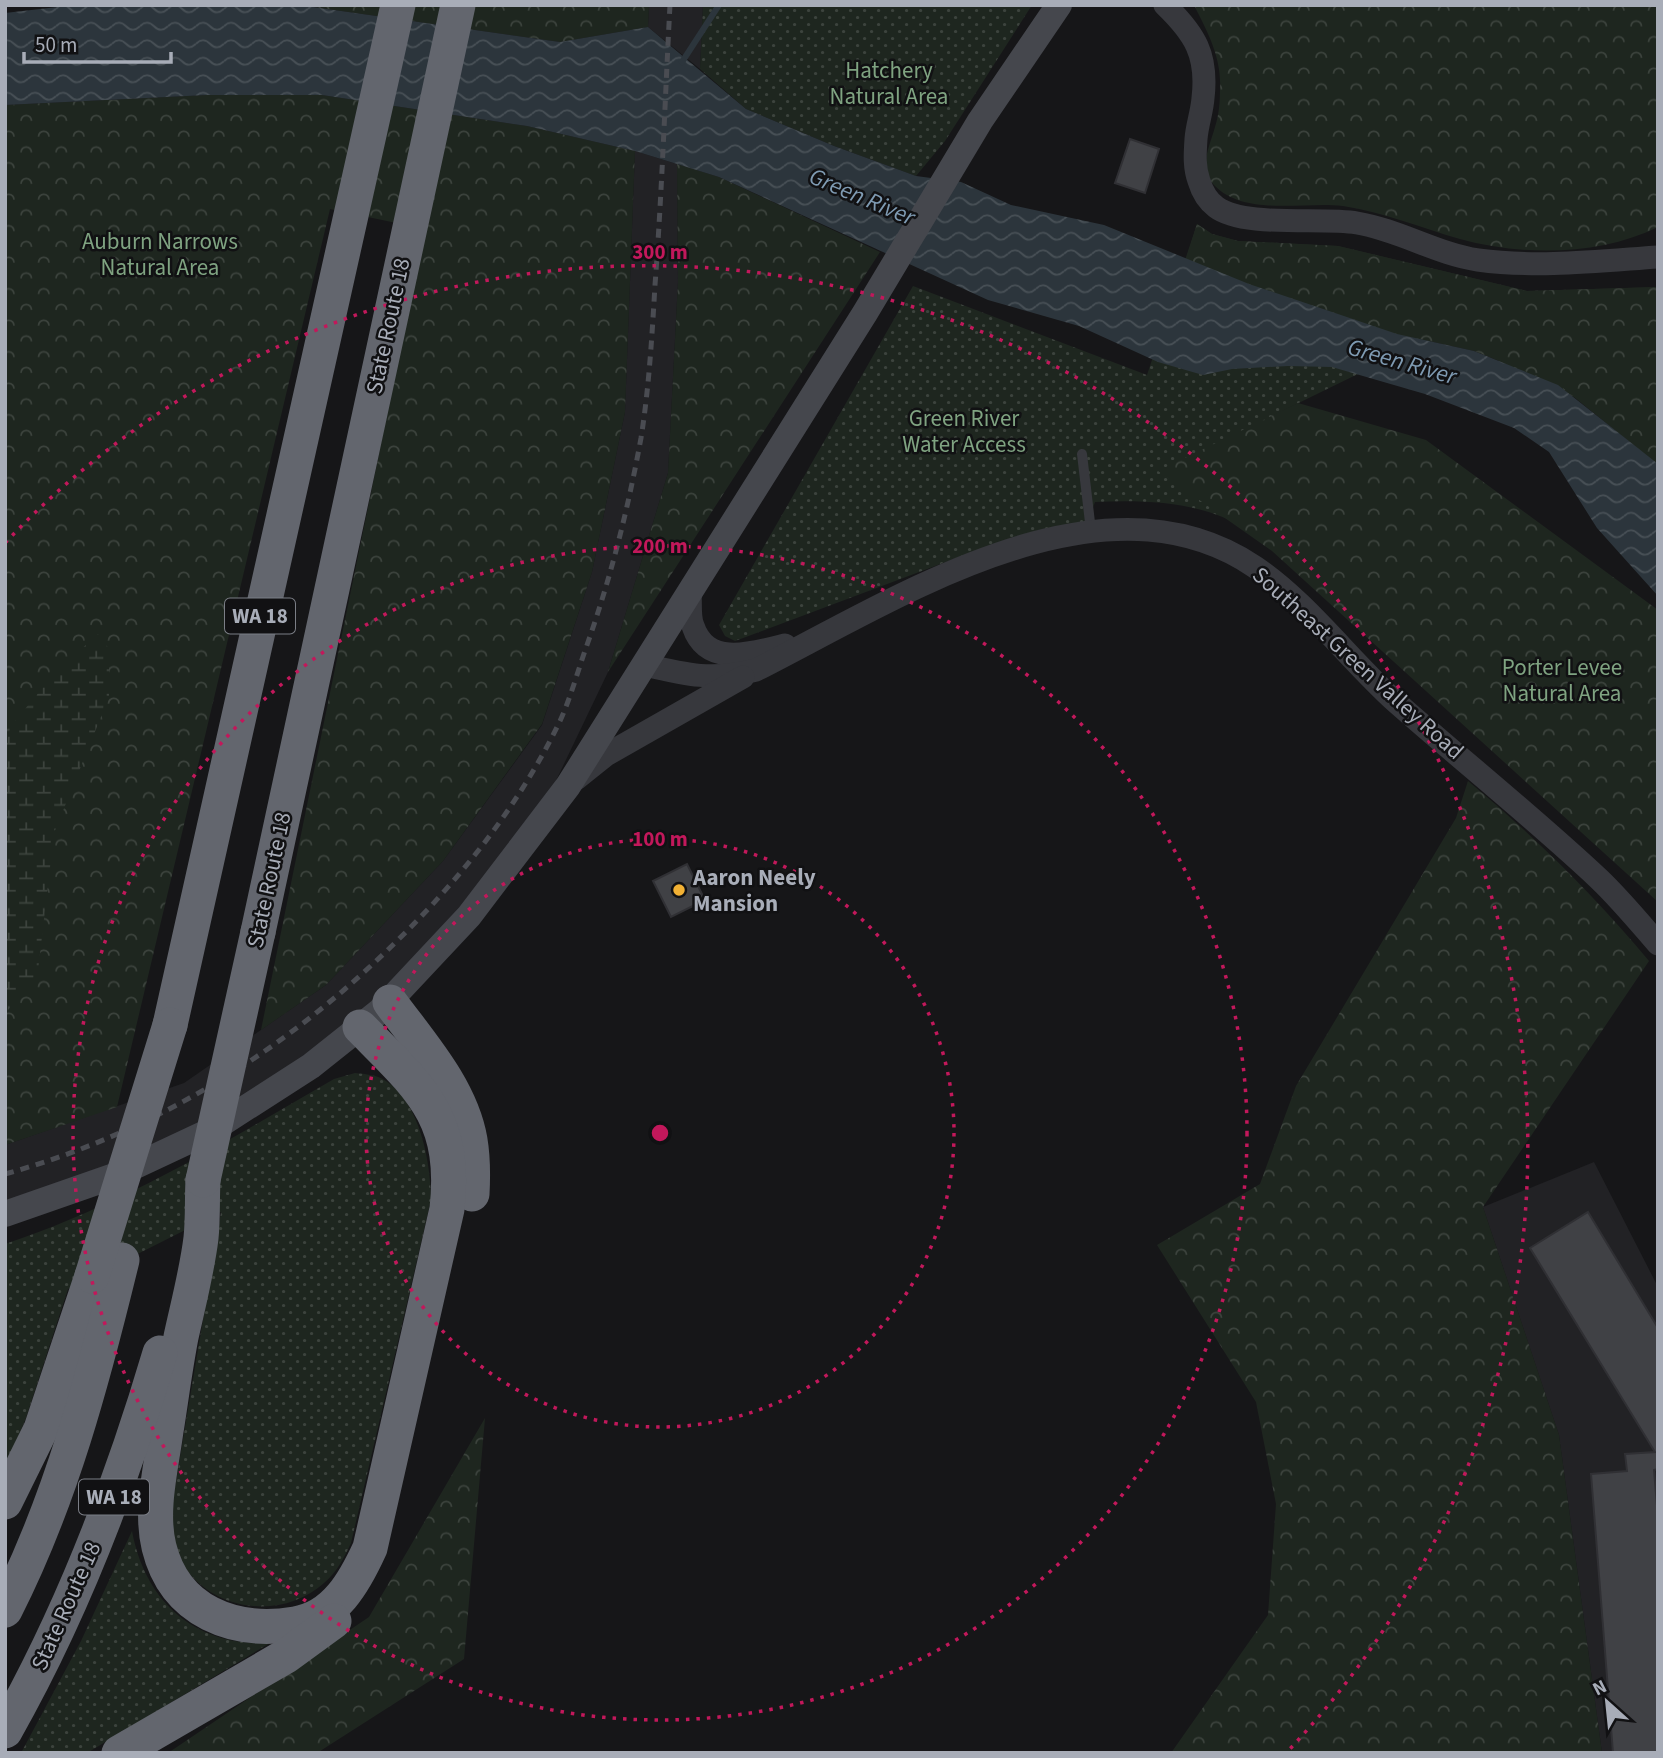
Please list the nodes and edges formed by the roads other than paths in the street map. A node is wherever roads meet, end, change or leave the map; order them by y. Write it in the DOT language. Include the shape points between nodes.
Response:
graph roads {
  1 [pos="398,5"];
  2 [pos="458,5"];
  3 [pos="1059,5"];
  4 [pos="1165,5"];
  5 [pos="1658,257"];
  6 [pos="1082,454"];
  7 [pos="1091,531"];
  8 [pos="690,593"];
  9 [pos="844,625"];
  10 [pos="645,664"];
  11 [pos="756,670"];
  12 [pos="568,786"];
  13 [pos="1658,944"];
  14 [pos="390,1002"];
  15 [pos="170,1024"];
  16 [pos="360,1027"];
  17 [pos="5,1214"];
  18 [pos="194,1243"];
  19 [pos="5,1502"];
  20 [pos="5,1610"];
  21 [pos="5,1731"];
  22 [pos="119,1753"];
  1 -- 15 [label="highway, WA 18"];
  2 -- 18 [label="highway, State Route 18 / WA 18, bridge" via="203,1180"];
  3 -- 8 [label="main road" via="980,121"];
  4 -- 5 [label="street" via="1198,43 1204,64 1195,160 1199,182 1218,208 1238,217 1353,222 1384,228 1475,260 1547,264"];
  6 -- 7 [label="lane"];
  7 -- 9 [label="street, Southeast Green Valley Road" via="969,565"];
  7 -- 13 [label="street, Southeast Green Valley Road" via="1164,532 1227,551 1256,568 1282,588 1395,701 1601,881"];
  8 -- 9 [label="street" via="692,624 714,652 737,656"];
  8 -- 10 [label="main road"];
  9 -- 11 [label="street, Southeast Green Valley Road"];
  10 -- 11 [label="street, Southeast Green Valley Road" via="708,677"];
  10 -- 12 [label="main road"];
  11 -- 12 [label="street" via="606,755"];
  12 -- 14 [label="main road" via="469,916"];
  14 -- 16 [label="main road"];
  14 -- 22 [label="highway" via="455,1098 470,1137 473,1163 472,1193 382,1554 370,1580 327,1627 286,1657"];
  15 -- 19 [label="highway, bridge" via="41,1429"];
  15 -- 20 [label="highway, WA 18, bridge" via="122,1260 92,1380 70,1451"];
  16 -- 17 [label="main road" via="311,1066 210,1131 114,1176"];
  16 -- 18 [label="highway" via="412,1080 438,1119 450,1185 370,1548 342,1598 302,1623 250,1626 212,1615 181,1593 158,1545 158,1491"];
  18 -- 21 [label="highway, State Route 18 / WA 18" via="110,1506 53,1642"];
}
